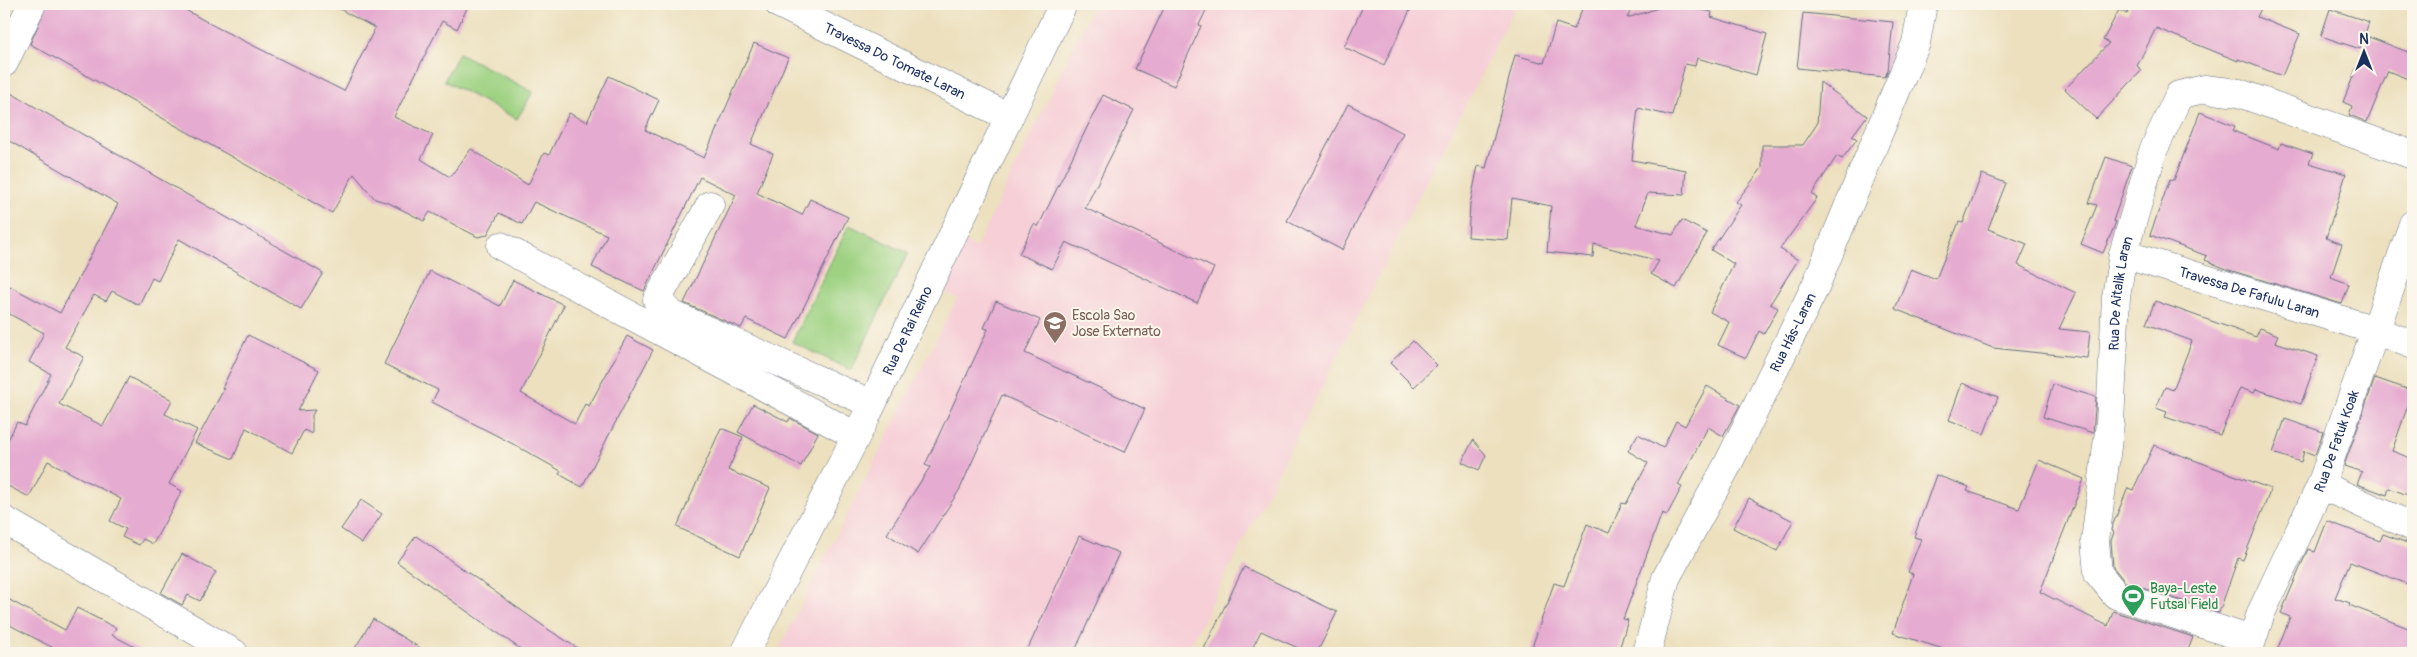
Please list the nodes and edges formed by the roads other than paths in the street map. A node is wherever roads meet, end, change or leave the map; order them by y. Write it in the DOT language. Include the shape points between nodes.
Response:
graph roads {
  1 [pos="32,4"];
  2 [pos="780,4"];
  3 [pos="1063,4"];
  4 [pos="1923,4"];
  5 [pos="4,62"];
  6 [pos="1009,117"];
  7 [pos="2413,155"];
  8 [pos="710,205"];
  9 [pos="2413,224"];
  10 [pos="500,246"];
  11 [pos="2123,254"];
  12 [pos="2375,330"];
  13 [pos="2413,345"];
  14 [pos="872,404"];
  15 [pos="856,436"];
  16 [pos="2321,485"];
  17 [pos="4,520"];
  18 [pos="2413,527"];
  19 [pos="2249,647"];
  20 [pos="234,653"];
  21 [pos="745,653"];
  22 [pos="1647,653"];
  1 -- 5 [label="street"];
  2 -- 6 [label="street, Travessa Do Tomate Laran"];
  3 -- 6 [label="street, Rua De Rai Reino"];
  4 -- 22 [label="street, Rua Hás-Laran" via="1916,43 1815,287 1728,464 1666,578"];
  6 -- 14 [label="street, Rua De Rai Reino"];
  7 -- 11 [label="street, Rua De Aitalik Laran" via="2239,93 2204,89 2179,96 2154,151"];
  8 -- 14 [label="street" via="657,300 671,314"];
  9 -- 12 [label="street, Rua De Fatuk Koak"];
  10 -- 15 [label="street"];
  11 -- 12 [label="street, Travessa De Fafulu Laran"];
  11 -- 19 [label="street, Rua De Aitalik Laran" via="2116,297 2110,423 2095,541 2098,573 2116,595"];
  12 -- 13 [label="street, Travessa De Fafulu Laran"];
  12 -- 16 [label="street, Rua De Fatuk Koak"];
  14 -- 15 [label="street, Rua De Rai Reino"];
  15 -- 21 [label="street, Rua De Rai Reino"];
  16 -- 18 [label="street"];
  16 -- 19 [label="street, Rua De Fatuk Koak" via="2261,613"];
  17 -- 20 [label="street"];
}
